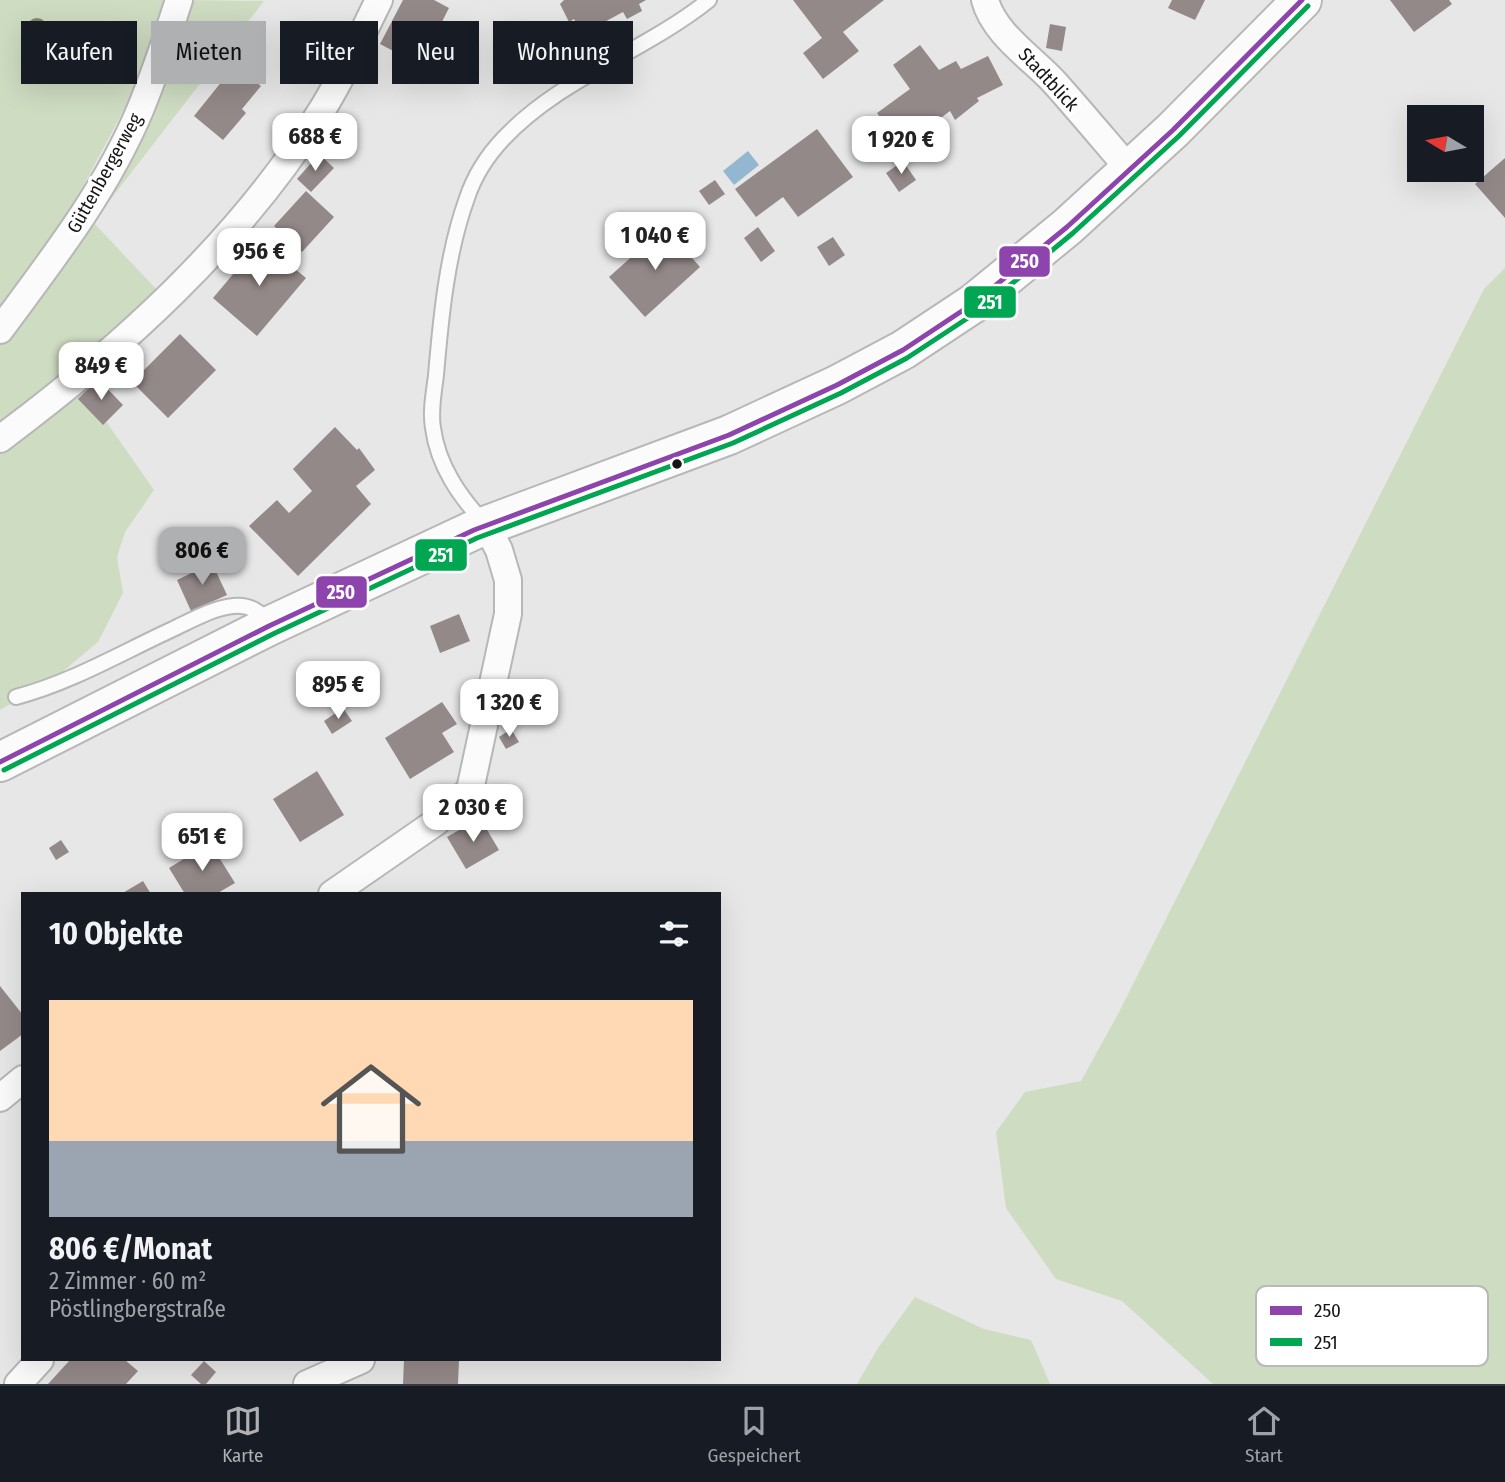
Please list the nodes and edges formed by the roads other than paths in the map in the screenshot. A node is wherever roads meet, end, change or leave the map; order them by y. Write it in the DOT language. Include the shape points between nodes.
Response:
graph roads {
  1 [pos="179,0"];
  2 [pos="379,0"];
  3 [pos="709,0"];
  4 [pos="985,0"];
  5 [pos="1302,0"];
  6 [pos="1124,163"];
  7 [pos="0,330"];
  8 [pos="0,439"];
  9 [pos="486,525"];
  10 [pos="269,626"];
  11 [pos="16,696"];
  12 [pos="0,762"];
  13 [pos="335,892"];
  14 [pos="21,1081"];
  15 [pos="0,1098"];
  16 [pos="39,1361"];
  17 [pos="359,1361"];
  18 [pos="18,1384"];
  19 [pos="307,1384"];
  1 -- 7 [label="street, Güttenbergerweg" via="139,113 109,169 72,231"];
  2 -- 8 [label="street" via="307,134 213,250 116,347"];
  3 -- 9 [label="lane" via="542,105 502,140 467,196 445,295 433,427 451,480"];
  4 -- 6 [label="street, Stadtblick" via="1000,28"];
  5 -- 6 [label="main road"];
  6 -- 9 [label="main road" via="1009,276 903,350 729,435"];
  9 -- 10 [label="main road"];
  9 -- 13 [label="street" via="508,580 509,614 470,790 436,822"];
  10 -- 11 [label="lane" via="250,607 222,608 76,677"];
  10 -- 12 [label="main road"];
  14 -- 15 [label="street"];
  16 -- 18 [label="street"];
  17 -- 19 [label="street"];
}
